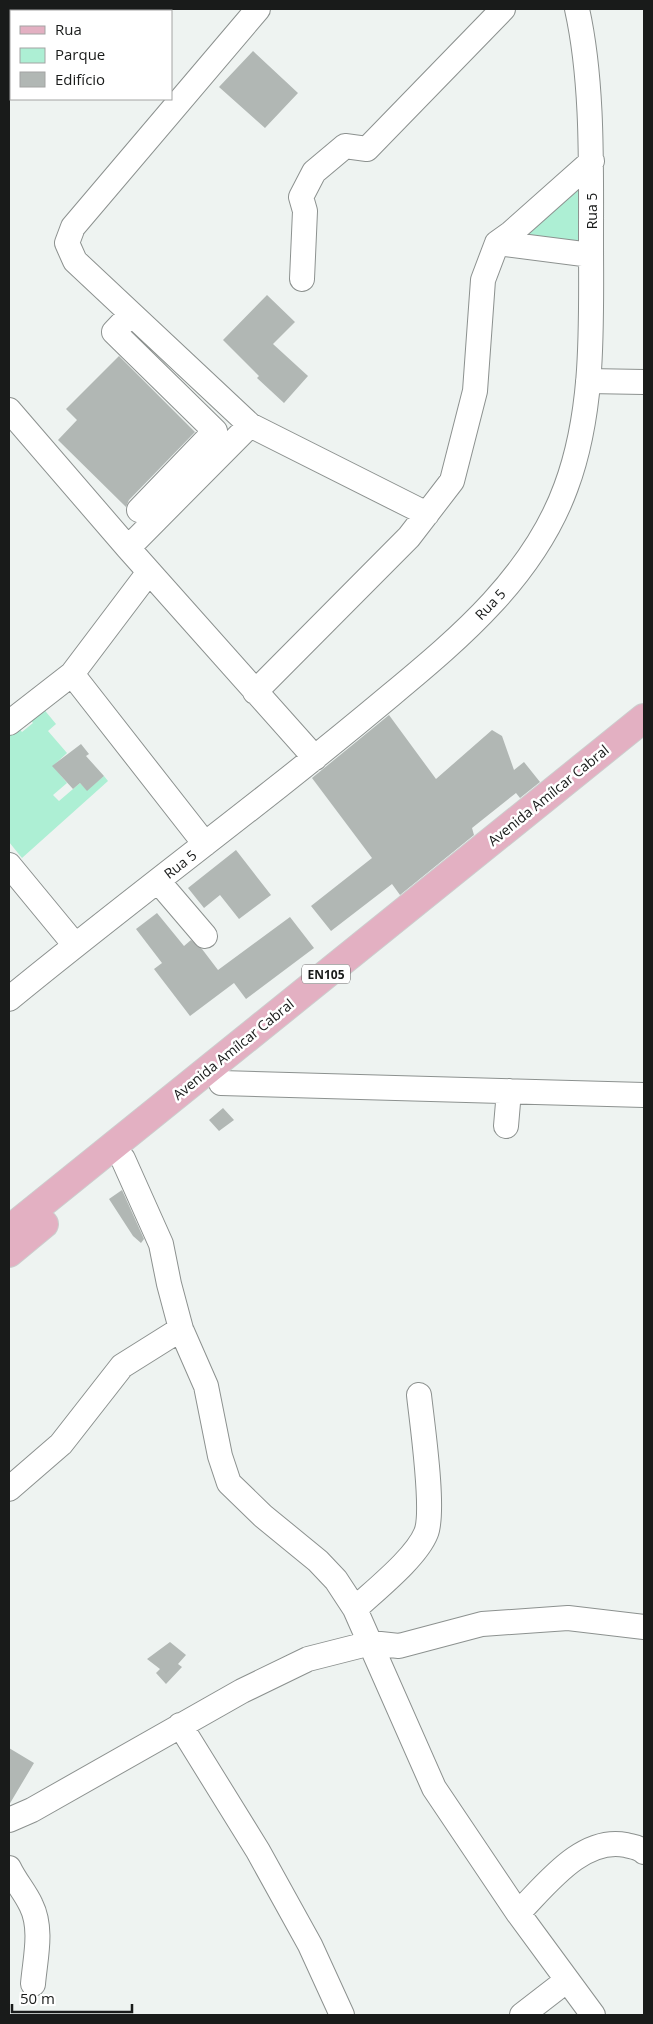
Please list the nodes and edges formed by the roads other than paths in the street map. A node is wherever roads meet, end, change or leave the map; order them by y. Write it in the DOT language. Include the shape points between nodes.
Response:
graph roads {
  1 [pos="258,9"];
  2 [pos="503,9"];
  3 [pos="577,9"];
  4 [pos="177,95"];
  5 [pos="592,161"];
  6 [pos="497,243"];
  7 [pos="591,255"];
  8 [pos="302,279"];
  9 [pos="131,314"];
  10 [pos="588,382"];
  11 [pos="644,382"];
  12 [pos="9,410"];
  13 [pos="250,425"];
  14 [pos="139,510"];
  15 [pos="426,514"];
  16 [pos="128,548"];
  17 [pos="150,572"];
  18 [pos="72,674"];
  19 [pos="255,692"];
  20 [pos="644,718"];
  21 [pos="9,723"];
  22 [pos="644,742"];
  23 [pos="315,758"];
  24 [pos="205,844"];
  25 [pos="9,866"];
  26 [pos="158,881"];
  27 [pos="205,936"];
  28 [pos="75,945"];
  29 [pos="9,999"];
  30 [pos="221,1083"];
  31 [pos="509,1091"];
  32 [pos="644,1095"];
  33 [pos="506,1126"];
  34 [pos="123,1159"];
  35 [pos="9,1230"];
  36 [pos="9,1253"];
  37 [pos="181,1329"];
  38 [pos="419,1395"];
  39 [pos="9,1489"];
  40 [pos="355,1609"];
  41 [pos="644,1627"];
  42 [pos="371,1643"];
  43 [pos="180,1725"];
  44 [pos="9,1820"];
  45 [pos="644,1852"];
  46 [pos="9,1868"];
  47 [pos="518,1913"];
  48 [pos="566,1981"];
  49 [pos="33,1984"];
  50 [pos="342,2015"];
  51 [pos="522,2015"];
  52 [pos="593,2015"];
  1 -- 4 [label="street"];
  2 -- 8 [label="street" via="367,149 345,146 314,172 301,197 304,211"];
  3 -- 5 [label="street, Rua 5" via="584,51"];
  4 -- 9 [label="street" via="73,227 67,243 75,261"];
  5 -- 6 [label="street"];
  5 -- 7 [label="street, Rua 5"];
  6 -- 7 [label="street"];
  6 -- 15 [label="street" via="483,280 469,418 452,481"];
  7 -- 10 [label="street, Rua 5"];
  9 -- 13 [label="street"];
  9 -- 14 [label="street" via="114,332 215,431"];
  10 -- 11 [label="street"];
  10 -- 23 [label="street, Rua 5" via="582,437 566,489 538,546 509,584 451,645"];
  12 -- 16 [label="street"];
  13 -- 15 [label="street"];
  13 -- 16 [label="street"];
  15 -- 19 [label="street" via="409,537"];
  16 -- 17 [label="street"];
  17 -- 18 [label="street"];
  17 -- 19 [label="street"];
  18 -- 21 [label="street"];
  18 -- 24 [label="street"];
  19 -- 23 [label="street"];
  20 -- 35 [label="main road, Avenida Amílcar Cabral / EN105"];
  22 -- 30 [label="main road, Avenida Amílcar Cabral / EN105"];
  23 -- 24 [label="street, Rua 5"];
  24 -- 26 [label="street, Rua 5"];
  25 -- 28 [label="street"];
  26 -- 27 [label="street"];
  26 -- 28 [label="street, Rua 5"];
  28 -- 29 [label="street, Rua 5"];
  30 -- 31 [label="street"];
  30 -- 34 [label="main road, Avenida Amílcar Cabral / EN105"];
  31 -- 32 [label="street"];
  31 -- 33 [label="street"];
  34 -- 36 [label="main road, Avenida Amílcar Cabral / EN105"];
  34 -- 37 [label="street" via="161,1244"];
  37 -- 39 [label="street" via="122,1366 61,1444"];
  37 -- 40 [label="street" via="206,1386 220,1456 229,1483 318,1561 336,1580"];
  38 -- 40 [label="street" via="429,1508 427,1532 415,1551"];
  40 -- 42 [label="street"];
  41 -- 42 [label="street" via="568,1618 482,1624 399,1646"];
  42 -- 43 [label="street" via="308,1659"];
  42 -- 47 [label="street" via="434,1788"];
  43 -- 44 [label="street"];
  43 -- 50 [label="street" via="258,1851 310,1945"];
  45 -- 47 [label="street" via="640,1848 614,1842 584,1852"];
  46 -- 49 [label="street" via="32,1905 35,1919 38,1939"];
  47 -- 48 [label="street"];
  48 -- 51 [label="street"];
  48 -- 52 [label="street"];
}
